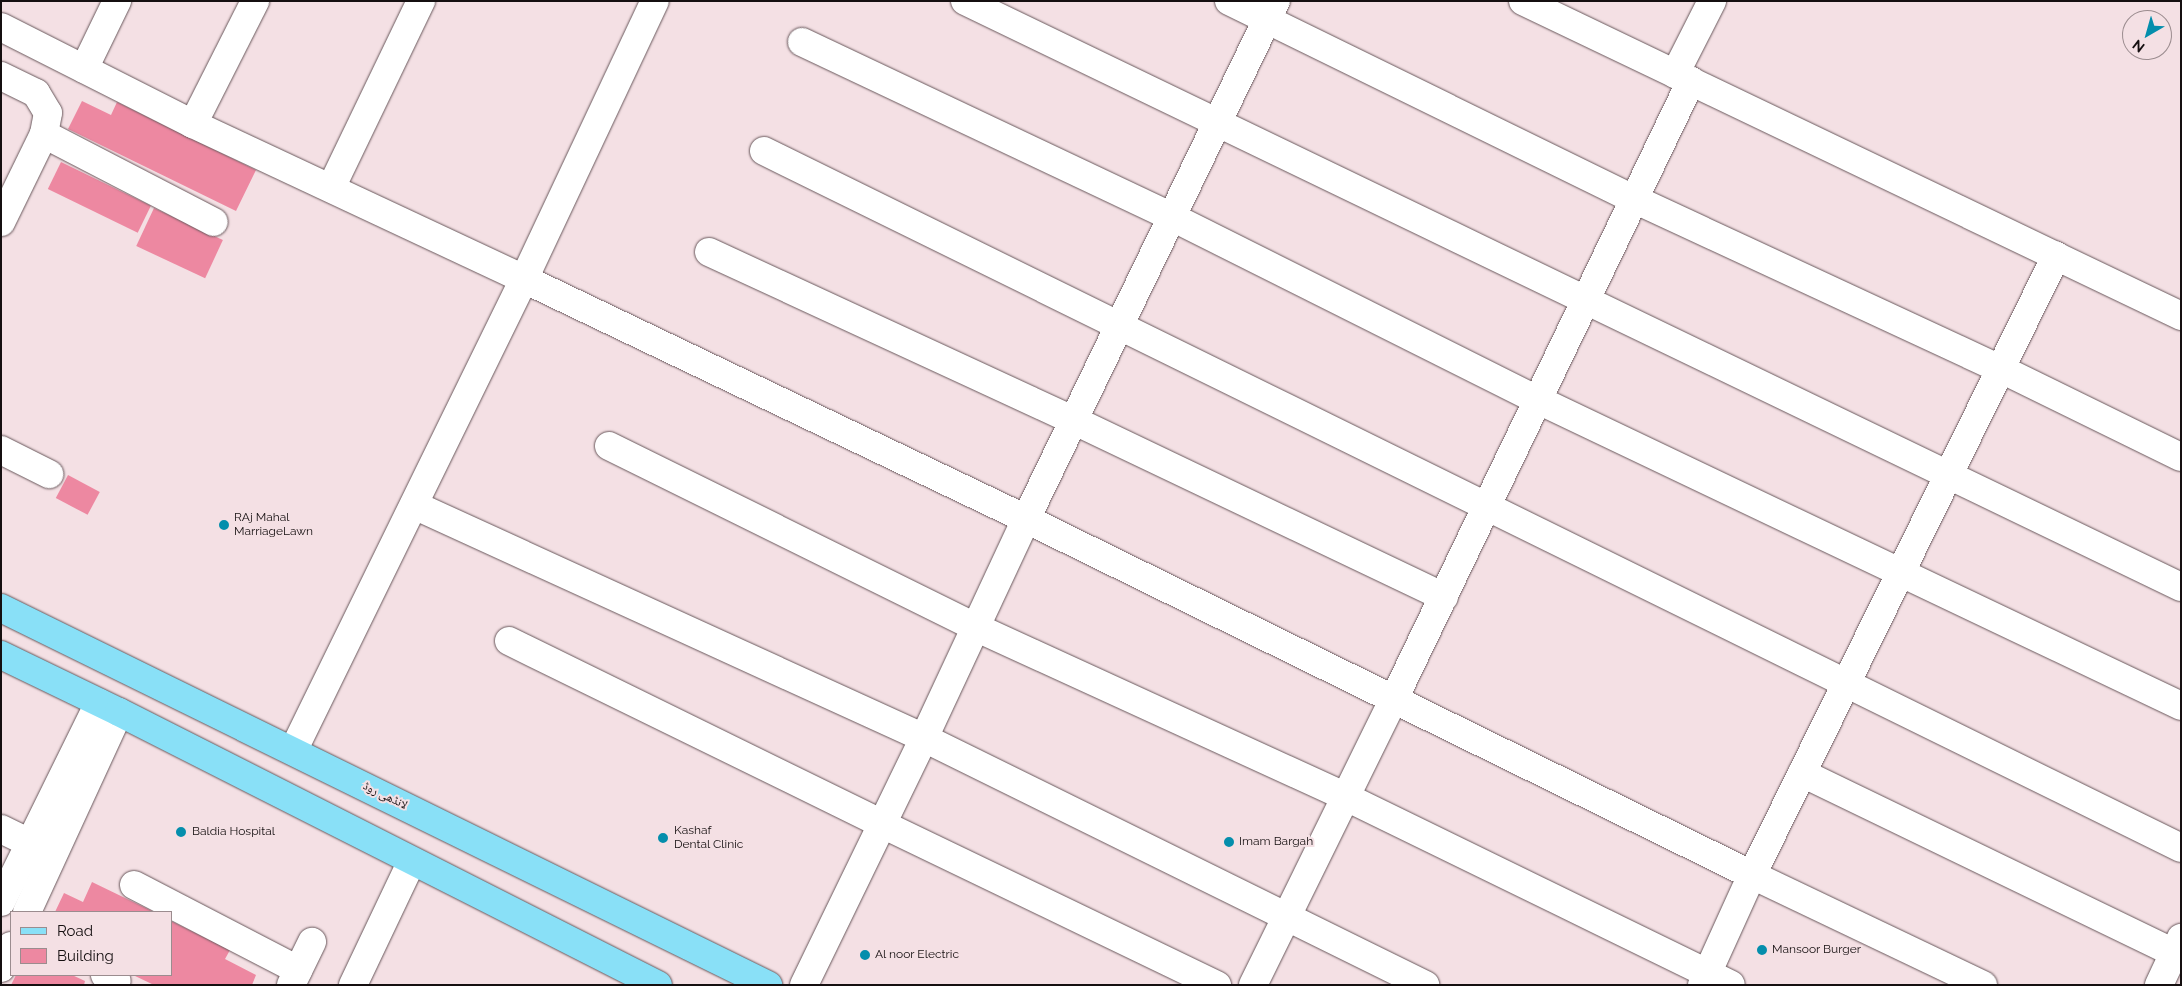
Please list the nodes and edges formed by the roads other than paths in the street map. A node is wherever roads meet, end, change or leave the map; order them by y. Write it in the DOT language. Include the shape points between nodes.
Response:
graph roads {
  1 [pos="118,1"];
  2 [pos="255,1"];
  3 [pos="421,1"];
  4 [pos="655,1"];
  5 [pos="965,1"];
  6 [pos="1229,1"];
  7 [pos="1524,1"];
  8 [pos="1712,1"];
  9 [pos="1272,10"];
  10 [pos="1,27"];
  11 [pos="802,42"];
  12 [pos="84,69"];
  13 [pos="1,76"];
  14 [pos="1683,78"];
  15 [pos="1217,122"];
  16 [pos="193,124"];
  17 [pos="44,134"];
  18 [pos="764,152"];
  19 [pos="331,188"];
  20 [pos="1634,199"];
  21 [pos="1172,217"];
  22 [pos="1,222"];
  23 [pos="214,222"];
  24 [pos="709,252"];
  25 [pos="2056,256"];
  26 [pos="524,279"];
  27 [pos="1586,300"];
  28 [pos="2181,316"];
  29 [pos="1119,326"];
  30 [pos="2001,369"];
  31 [pos="1538,400"];
  32 [pos="1073,420"];
  33 [pos="609,446"];
  34 [pos="1,450"];
  35 [pos="2181,457"];
  36 [pos="49,474"];
  37 [pos="1948,475"];
  38 [pos="414,504"];
  39 [pos="1487,507"];
  40 [pos="1026,519"];
  41 [pos="1901,572"];
  42 [pos="2181,587"];
  43 [pos="1444,597"];
  44 [pos="1,608"];
  45 [pos="975,627"];
  46 [pos="509,641"];
  47 [pos="1,655"];
  48 [pos="1846,683"];
  49 [pos="1394,700"];
  50 [pos="2181,706"];
  51 [pos="109,707"];
  52 [pos="924,738"];
  53 [pos="293,751"];
  54 [pos="1802,773"];
  55 [pos="75,779"];
  56 [pos="1346,797"];
  57 [pos="882,824"];
  58 [pos="1,830"];
  59 [pos="30,843"];
  60 [pos="2181,848"];
  61 [pos="412,861"];
  62 [pos="1752,875"];
  63 [pos="134,886"];
  64 [pos="1,902"];
  65 [pos="27,911"];
  66 [pos="1286,918"];
  67 [pos="312,942"];
  68 [pos="10,948"];
  69 [pos="2178,949"];
  70 [pos="1,968"];
  71 [pos="295,977"];
  72 [pos="1704,979"];
  73 [pos="353,985"];
  74 [pos="658,985"];
  75 [pos="768,985"];
  76 [pos="804,985"];
  77 [pos="1217,985"];
  78 [pos="1253,985"];
  79 [pos="1425,985"];
  80 [pos="1731,985"];
  81 [pos="1983,985"];
  82 [pos="2159,985"];
  1 -- 12 [label="street"];
  2 -- 16 [label="street"];
  3 -- 19 [label="street"];
  4 -- 26 [label="street"];
  5 -- 15 [label="street"];
  6 -- 9 [label="street"];
  7 -- 14 [label="street"];
  8 -- 14 [label="street"];
  9 -- 15 [label="street"];
  9 -- 20 [label="street"];
  10 -- 12 [label="street"];
  11 -- 21 [label="street"];
  12 -- 16 [label="street"];
  13 -- 17 [label="street" via="36,94 48,113"];
  14 -- 20 [label="street"];
  14 -- 25 [label="street"];
  15 -- 21 [label="street"];
  15 -- 27 [label="street"];
  16 -- 19 [label="street"];
  17 -- 22 [label="street"];
  17 -- 23 [label="street"];
  18 -- 29 [label="street"];
  19 -- 26 [label="street"];
  20 -- 27 [label="street"];
  20 -- 30 [label="street"];
  21 -- 29 [label="street"];
  21 -- 31 [label="street"];
  24 -- 32 [label="street"];
  25 -- 28 [label="street"];
  25 -- 30 [label="street"];
  26 -- 38 [label="street"];
  26 -- 40 [label="street"];
  27 -- 31 [label="street"];
  27 -- 37 [label="street"];
  29 -- 32 [label="street"];
  29 -- 39 [label="street"];
  30 -- 35 [label="street"];
  30 -- 37 [label="street"];
  31 -- 39 [label="street"];
  31 -- 41 [label="street"];
  32 -- 40 [label="street"];
  32 -- 43 [label="street"];
  33 -- 45 [label="street"];
  34 -- 36 [label="street"];
  37 -- 41 [label="street"];
  37 -- 42 [label="street"];
  38 -- 52 [label="street"];
  38 -- 53 [label="street"];
  39 -- 43 [label="street"];
  39 -- 48 [label="street"];
  40 -- 45 [label="street"];
  40 -- 49 [label="street"];
  41 -- 48 [label="street"];
  41 -- 50 [label="street"];
  43 -- 49 [label="street"];
  44 -- 53 [label="main road, لانڈھی روڈ"];
  45 -- 52 [label="street"];
  45 -- 56 [label="street"];
  46 -- 57 [label="street"];
  47 -- 51 [label="main road"];
  48 -- 54 [label="street"];
  48 -- 60 [label="street"];
  49 -- 56 [label="street"];
  49 -- 62 [label="street"];
  51 -- 55 [label="street"];
  51 -- 61 [label="main road"];
  52 -- 57 [label="street"];
  52 -- 66 [label="street"];
  53 -- 75 [label="main road, لانڈھی روڈ"];
  54 -- 62 [label="street"];
  54 -- 69 [label="street"];
  55 -- 59 [label="street"];
  55 -- 65 [label="street"];
  56 -- 66 [label="street"];
  56 -- 72 [label="street"];
  57 -- 76 [label="street"];
  57 -- 77 [label="street"];
  58 -- 59 [label="street"];
  59 -- 64 [label="street"];
  61 -- 73 [label="street"];
  61 -- 74 [label="main road"];
  62 -- 72 [label="street"];
  62 -- 81 [label="street"];
  63 -- 71 [label="street"];
  66 -- 78 [label="street"];
  66 -- 79 [label="street"];
  67 -- 71 [label="street"];
  68 -- 70 [label="street"];
  69 -- 82 [label="street"];
  72 -- 80 [label="street"];
}
